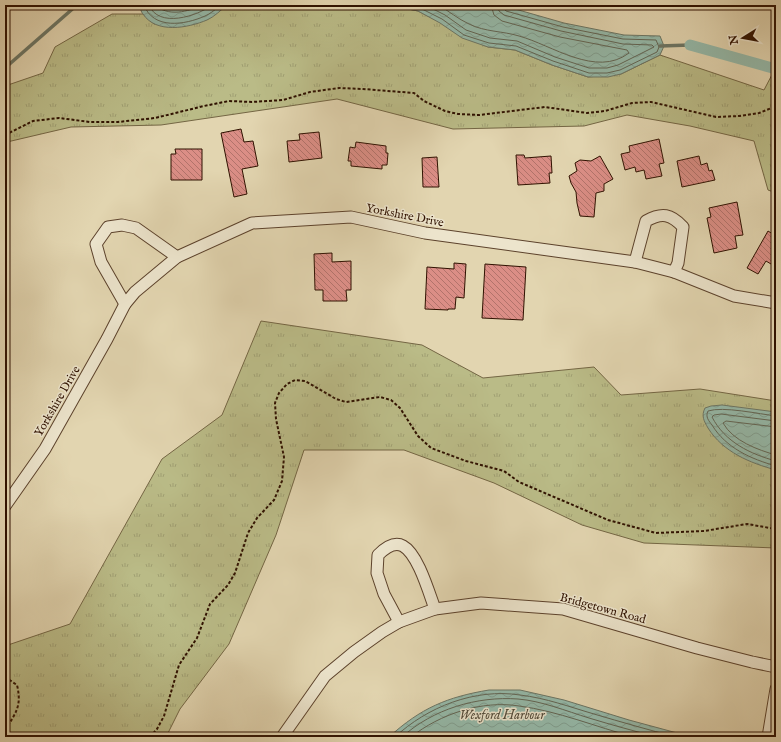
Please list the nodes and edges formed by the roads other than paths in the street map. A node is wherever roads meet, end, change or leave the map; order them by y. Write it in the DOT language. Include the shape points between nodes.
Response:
graph roads {
  1 [pos="177,257"];
  2 [pos="635,262"];
  3 [pos="674,272"];
  4 [pos="776,303"];
  5 [pos="125,304"];
  6 [pos="5,506"];
  7 [pos="435,609"];
  8 [pos="398,622"];
  9 [pos="776,666"];
  10 [pos="776,689"];
  11 [pos="282,737"];
  12 [pos="768,737"];
  1 -- 2 [label="street, Yorkshire Drive" via="252,224 352,217 426,233"];
  1 -- 5 [label="street, Yorkshire Drive" via="135,292"];
  1 -- 5 [label="street" via="136,228 122,225 108,227 96,244 101,262"];
  2 -- 3 [label="street, Yorkshire Drive"];
  2 -- 3 [label="street" via="646,221 663,215 676,219 683,227 678,263"];
  3 -- 4 [label="street, Yorkshire Drive" via="734,296"];
  5 -- 6 [label="street, Yorkshire Drive" via="45,449"];
  7 -- 8 [label="street, Bridgetown Road"];
  7 -- 8 [label="street" via="416,561 409,551 402,545 390,546 378,555 377,573"];
  7 -- 9 [label="street, Bridgetown Road" via="481,603 562,609 697,648"];
  8 -- 11 [label="street, Bridgetown Road" via="354,652 325,676"];
  10 -- 12 [label="street"];
}
